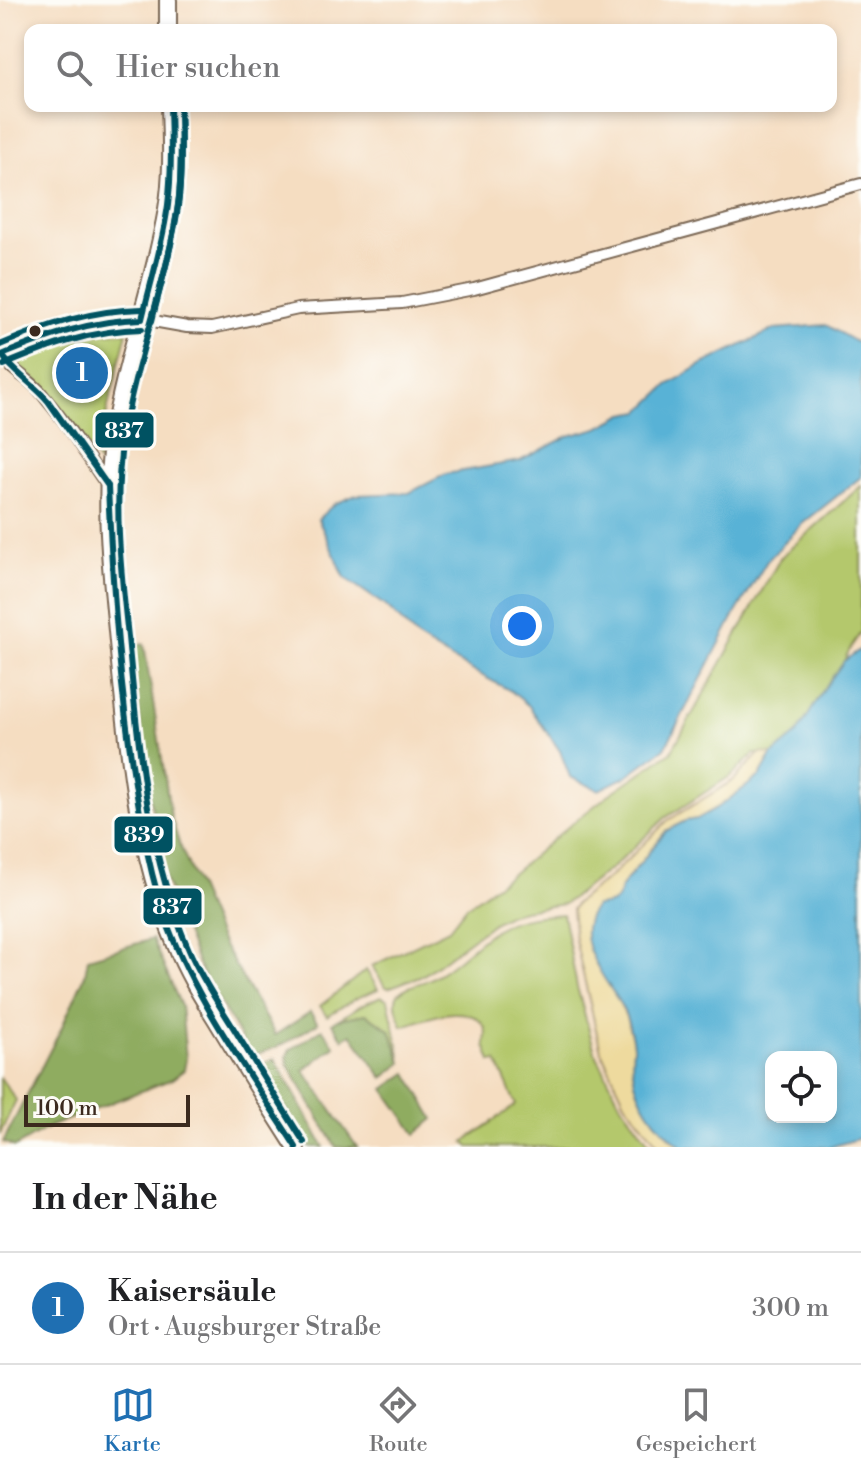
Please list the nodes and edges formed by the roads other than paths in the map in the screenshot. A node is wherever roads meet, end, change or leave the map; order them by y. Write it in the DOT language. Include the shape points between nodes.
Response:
graph roads {
  1 [pos="168,0"];
  2 [pos="168,24"];
  3 [pos="170,112"];
  4 [pos="861,184"];
  5 [pos="142,319"];
  6 [pos="1,356"];
  7 [pos="108,486"];
  8 [pos="296,1147"];
  1 -- 2 [label="main road"];
  3 -- 5 [label="main road" via="168,205"];
  4 -- 5 [label="street" via="474,289 402,303 298,309 212,328"];
  5 -- 6 [label="street" via="82,325"];
  5 -- 7 [label="main road" via="118,408"];
  6 -- 7 [label="street" via="41,393"];
  7 -- 8 [label="main road" via="125,715 154,882 187,969"];
}
